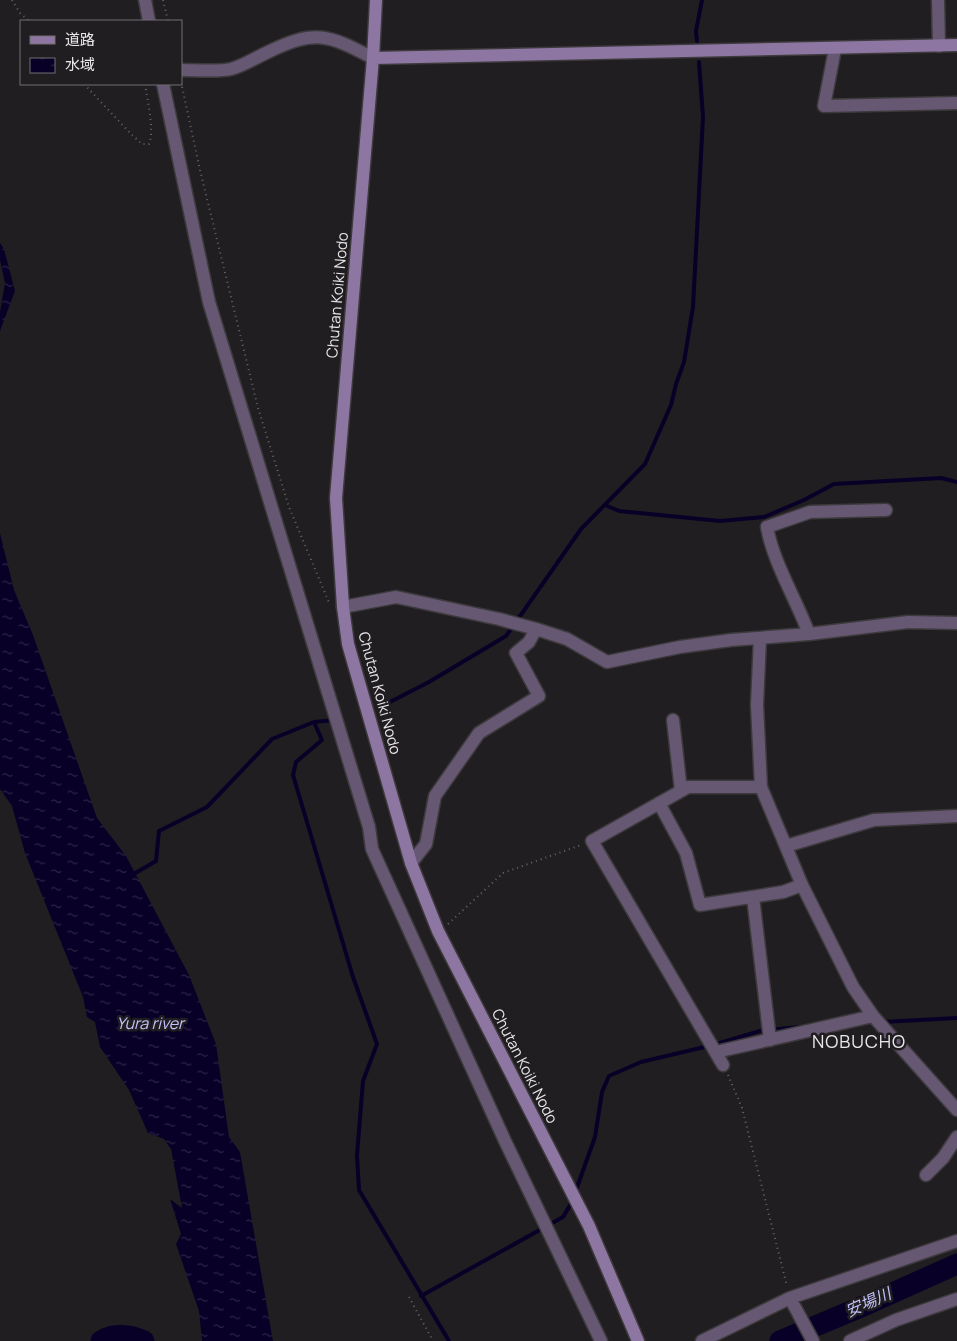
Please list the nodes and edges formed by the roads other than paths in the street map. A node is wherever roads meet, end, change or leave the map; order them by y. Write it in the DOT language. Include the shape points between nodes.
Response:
graph roads {
  1 [pos="145,0"];
  2 [pos="376,0"];
  3 [pos="938,0"];
  4 [pos="149,20"];
  5 [pos="939,46"];
  6 [pos="957,46"];
  7 [pos="835,49"];
  8 [pos="374,58"];
  9 [pos="182,70"];
  10 [pos="163,85"];
  11 [pos="957,103"];
  12 [pos="886,510"];
  13 [pos="338,609"];
  14 [pos="957,623"];
  15 [pos="530,628"];
  16 [pos="809,634"];
  17 [pos="760,638"];
  18 [pos="673,720"];
  19 [pos="761,787"];
  20 [pos="681,791"];
  21 [pos="658,803"];
  22 [pos="957,816"];
  23 [pos="786,846"];
  24 [pos="411,863"];
  25 [pos="802,885"];
  26 [pos="753,897"];
  27 [pos="873,1016"];
  28 [pos="770,1040"];
  29 [pos="716,1052"];
  30 [pos="723,1065"];
  31 [pos="957,1110"];
  32 [pos="957,1136"];
  33 [pos="926,1174"];
  34 [pos="957,1240"];
  35 [pos="790,1298"];
  36 [pos="957,1299"];
  37 [pos="601,1341"];
  38 [pos="638,1341"];
  39 [pos="702,1341"];
  40 [pos="813,1341"];
  41 [pos="850,1341"];
  1 -- 4 [label="street"];
  2 -- 8 [label="street, Chutan Koiki Nodo"];
  3 -- 5 [label="street"];
  5 -- 6 [label="street"];
  5 -- 7 [label="street"];
  7 -- 8 [label="street"];
  7 -- 11 [label="street" via="824,106"];
  8 -- 9 [label="street" via="342,42 324,37 304,37 231,70"];
  8 -- 13 [label="street, Chutan Koiki Nodo" via="336,498"];
  10 -- 37 [label="street" via="209,302 366,818 372,848 505,1141"];
  12 -- 16 [label="street" via="810,512 767,527 770,545"];
  13 -- 15 [label="street" via="396,597"];
  13 -- 24 [label="street, Chutan Koiki Nodo"];
  14 -- 16 [label="street" via="908,622"];
  15 -- 17 [label="street" via="567,639 607,662 680,647"];
  15 -- 24 [label="street" via="529,642 516,653 538,696 479,733 436,796 426,844"];
  16 -- 17 [label="street"];
  17 -- 19 [label="street"];
  18 -- 20 [label="street"];
  19 -- 20 [label="street" via="688,787"];
  19 -- 23 [label="street"];
  20 -- 21 [label="street"];
  21 -- 26 [label="street" via="686,853 700,905"];
  21 -- 29 [label="street" via="592,841"];
  22 -- 23 [label="street" via="874,820"];
  23 -- 25 [label="street"];
  24 -- 38 [label="street, Chutan Koiki Nodo" via="438,932 589,1226"];
  25 -- 26 [label="street"];
  25 -- 27 [label="street" via="853,987"];
  26 -- 28 [label="street"];
  27 -- 28 [label="street"];
  27 -- 31 [label="street"];
  28 -- 29 [label="street"];
  29 -- 30 [label="street"];
  32 -- 33 [label="street" via="943,1158"];
  34 -- 35 [label="street"];
  35 -- 39 [label="street"];
  35 -- 40 [label="street"];
  36 -- 41 [label="street" via="896,1320"];
}
